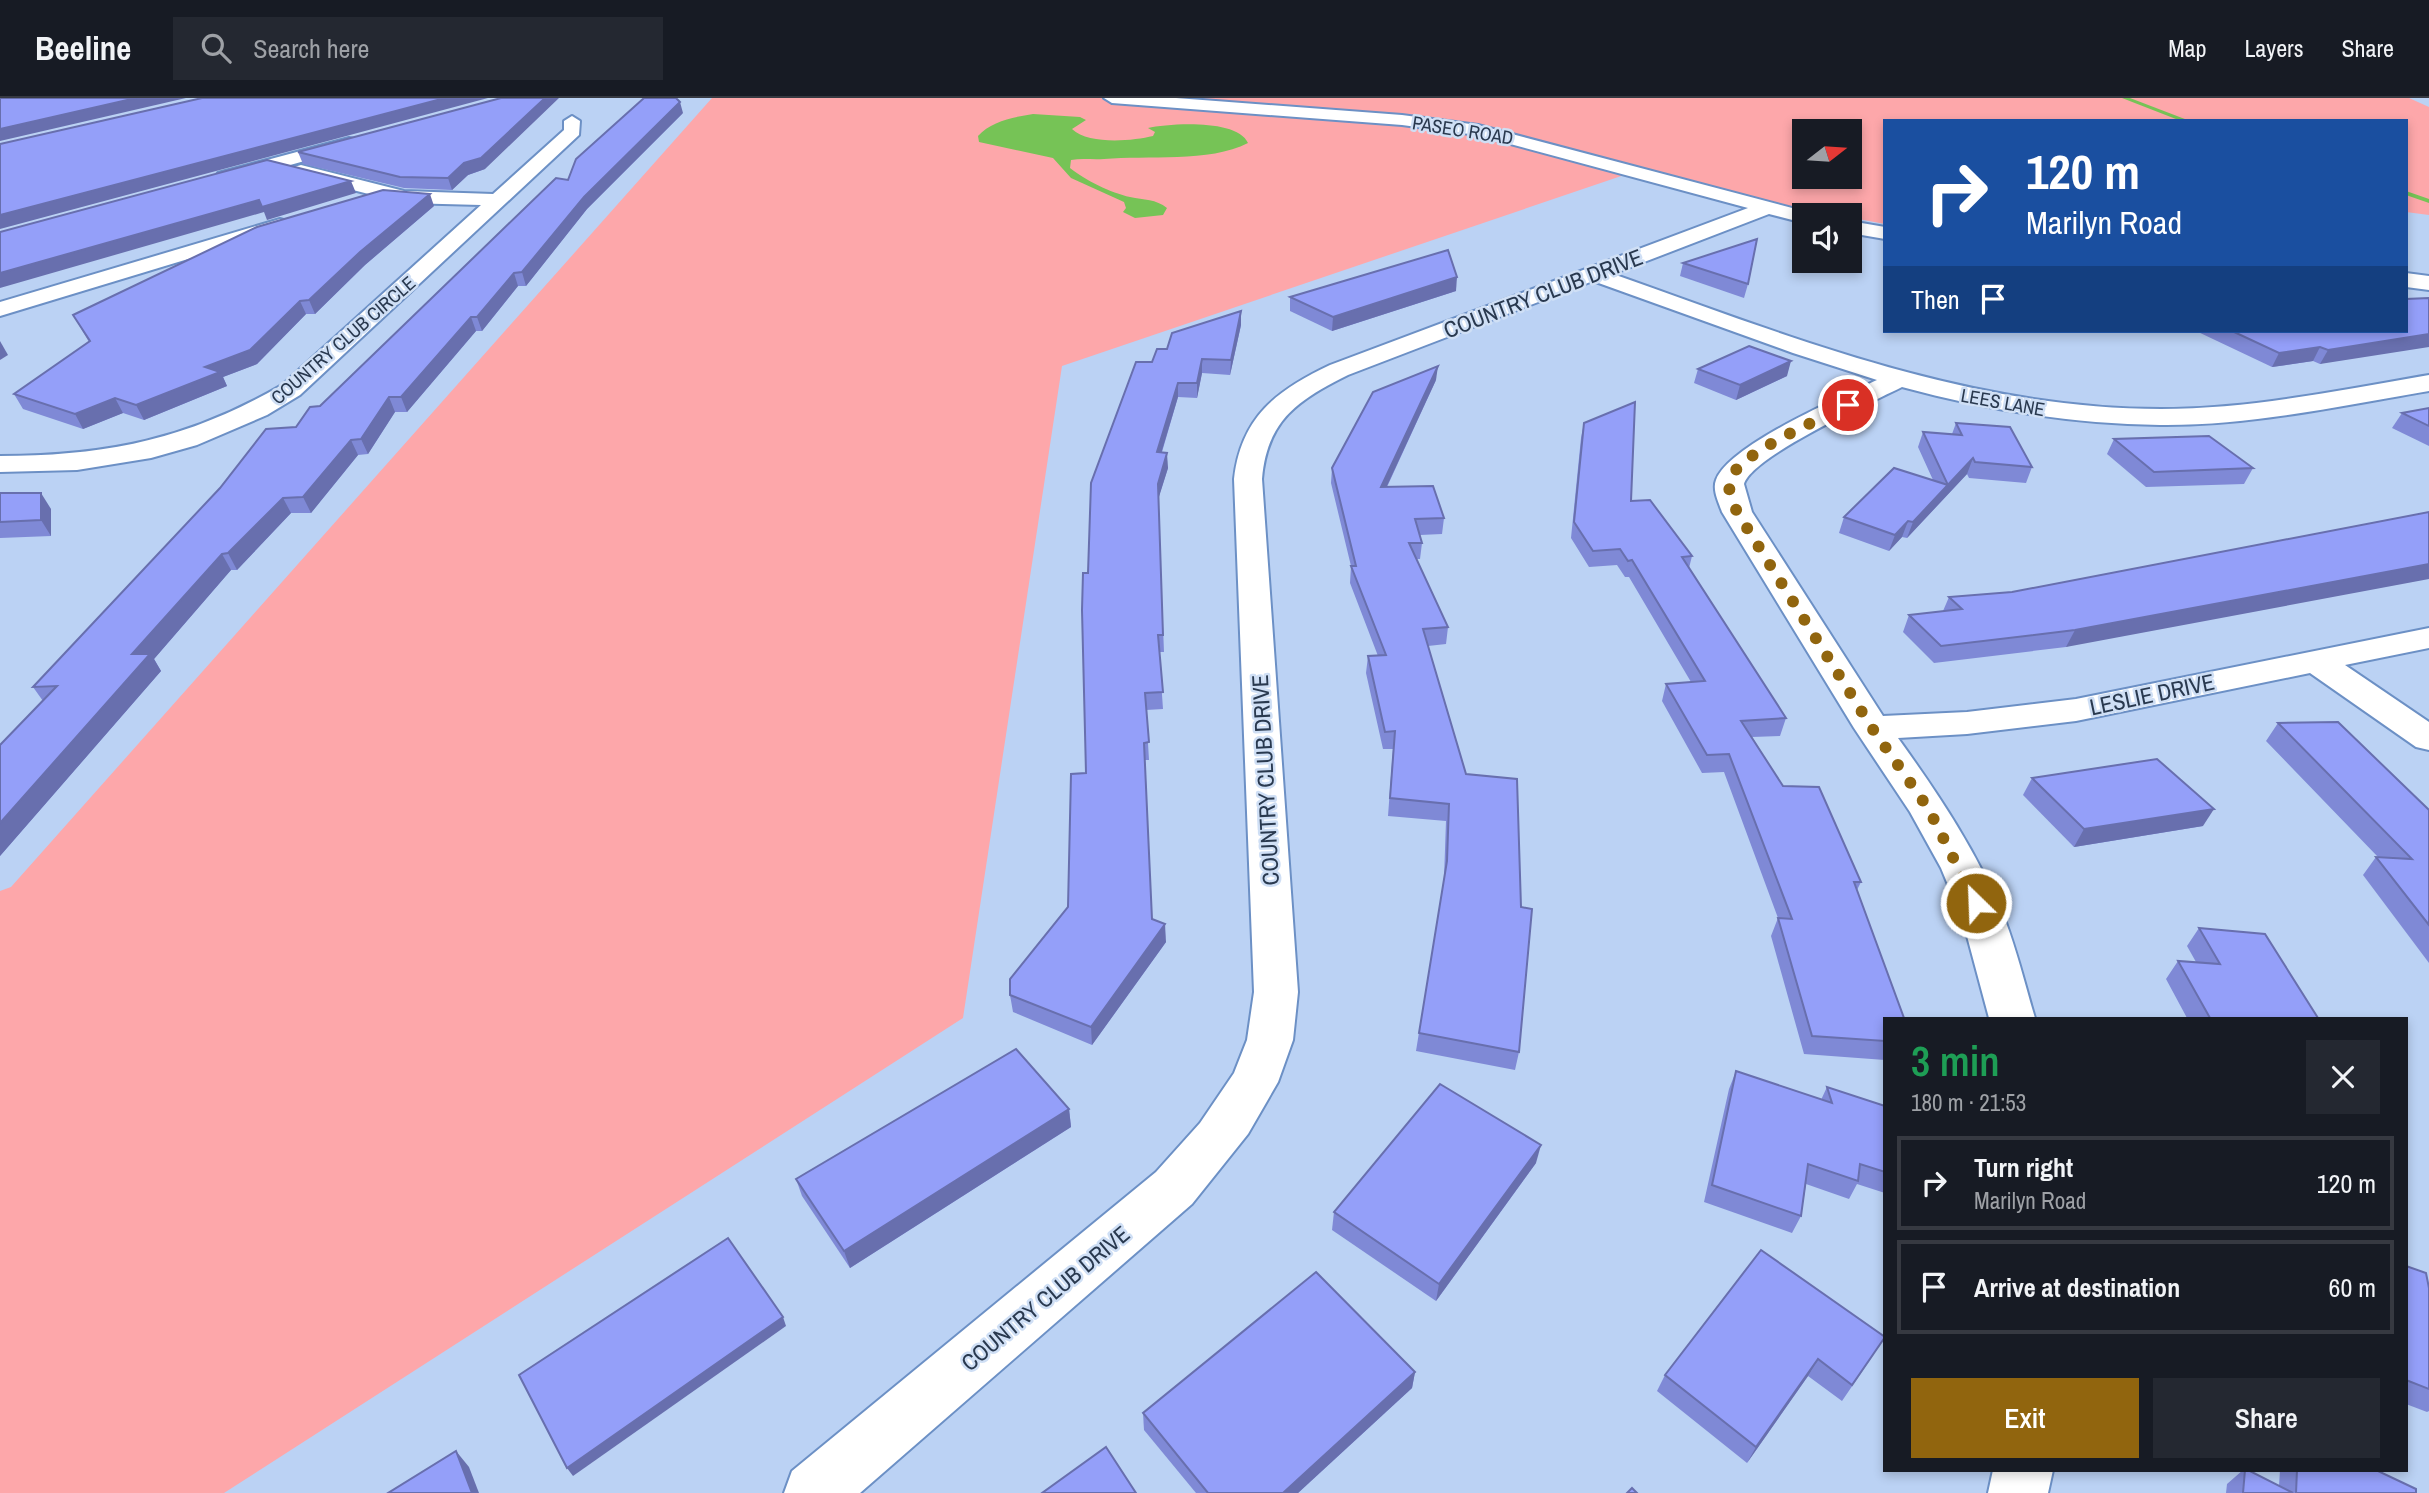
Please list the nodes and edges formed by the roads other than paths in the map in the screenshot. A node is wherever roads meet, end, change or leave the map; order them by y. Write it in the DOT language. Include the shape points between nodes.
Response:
graph roads {
  1 [pos="1112,98"];
  2 [pos="572,121"];
  3 [pos="363,140"];
  4 [pos="273,164"];
  5 [pos="208,181"];
  6 [pos="383,194"];
  7 [pos="499,200"];
  8 [pos="344,206"];
  9 [pos="1766,208"];
  10 [pos="1792,214"];
  11 [pos="304,218"];
  12 [pos="1862,229"];
  13 [pos="1883,233"];
  14 [pos="1593,274"];
  15 [pos="2408,280"];
  16 [pos="2429,283"];
  17 [pos="40,297"];
  18 [pos="0,309"];
  19 [pos="76,313"];
  20 [pos="1896,380"];
  21 [pos="2429,383"];
  22 [pos="0,464"];
  23 [pos="2429,638"];
  24 [pos="2314,660"];
  25 [pos="1872,728"];
  26 [pos="2429,739"];
  27 [pos="2012,1017"];
  28 [pos="2023,1472"];
  29 [pos="814,1493"];
  30 [pos="2018,1493"];
  1 -- 9 [label="street, PASEO ROAD" via="1470,128"];
  2 -- 7 [label="street, COUNTRY CLUB CIRCLE" via="573,131"];
  3 -- 4 [label="street"];
  4 -- 5 [label="street"];
  4 -- 6 [label="street"];
  6 -- 7 [label="street"];
  6 -- 8 [label="street"];
  7 -- 22 [label="street, COUNTRY CLUB CIRCLE" via="291,390 243,419 148,452 71,464"];
  9 -- 10 [label="street, PASEO ROAD"];
  9 -- 14 [label="street, COUNTRY CLUB DRIVE"];
  11 -- 17 [label="street"];
  12 -- 13 [label="street"];
  14 -- 20 [label="street, LEES LANE"];
  14 -- 29 [label="street, COUNTRY CLUB DRIVE" via="1339,370 1295,393 1262,424 1248,459 1248,479 1276,992 1269,1041 1252,1084 1220,1136 1174,1188"];
  15 -- 16 [label="street"];
  17 -- 18 [label="street"];
  17 -- 19 [label="street"];
  20 -- 21 [label="street, LEES LANE" via="2032,408 2159,417 2233,413"];
  20 -- 25 [label="street" via="1751,456 1730,480 1737,512"];
  23 -- 24 [label="street, LESLIE DRIVE"];
  24 -- 25 [label="street, LESLIE DRIVE" via="2076,710"];
  24 -- 26 [label="street"];
  25 -- 27 [label="street" via="1928,808 1961,868 1984,920"];
  28 -- 30 [label="street"];
}
